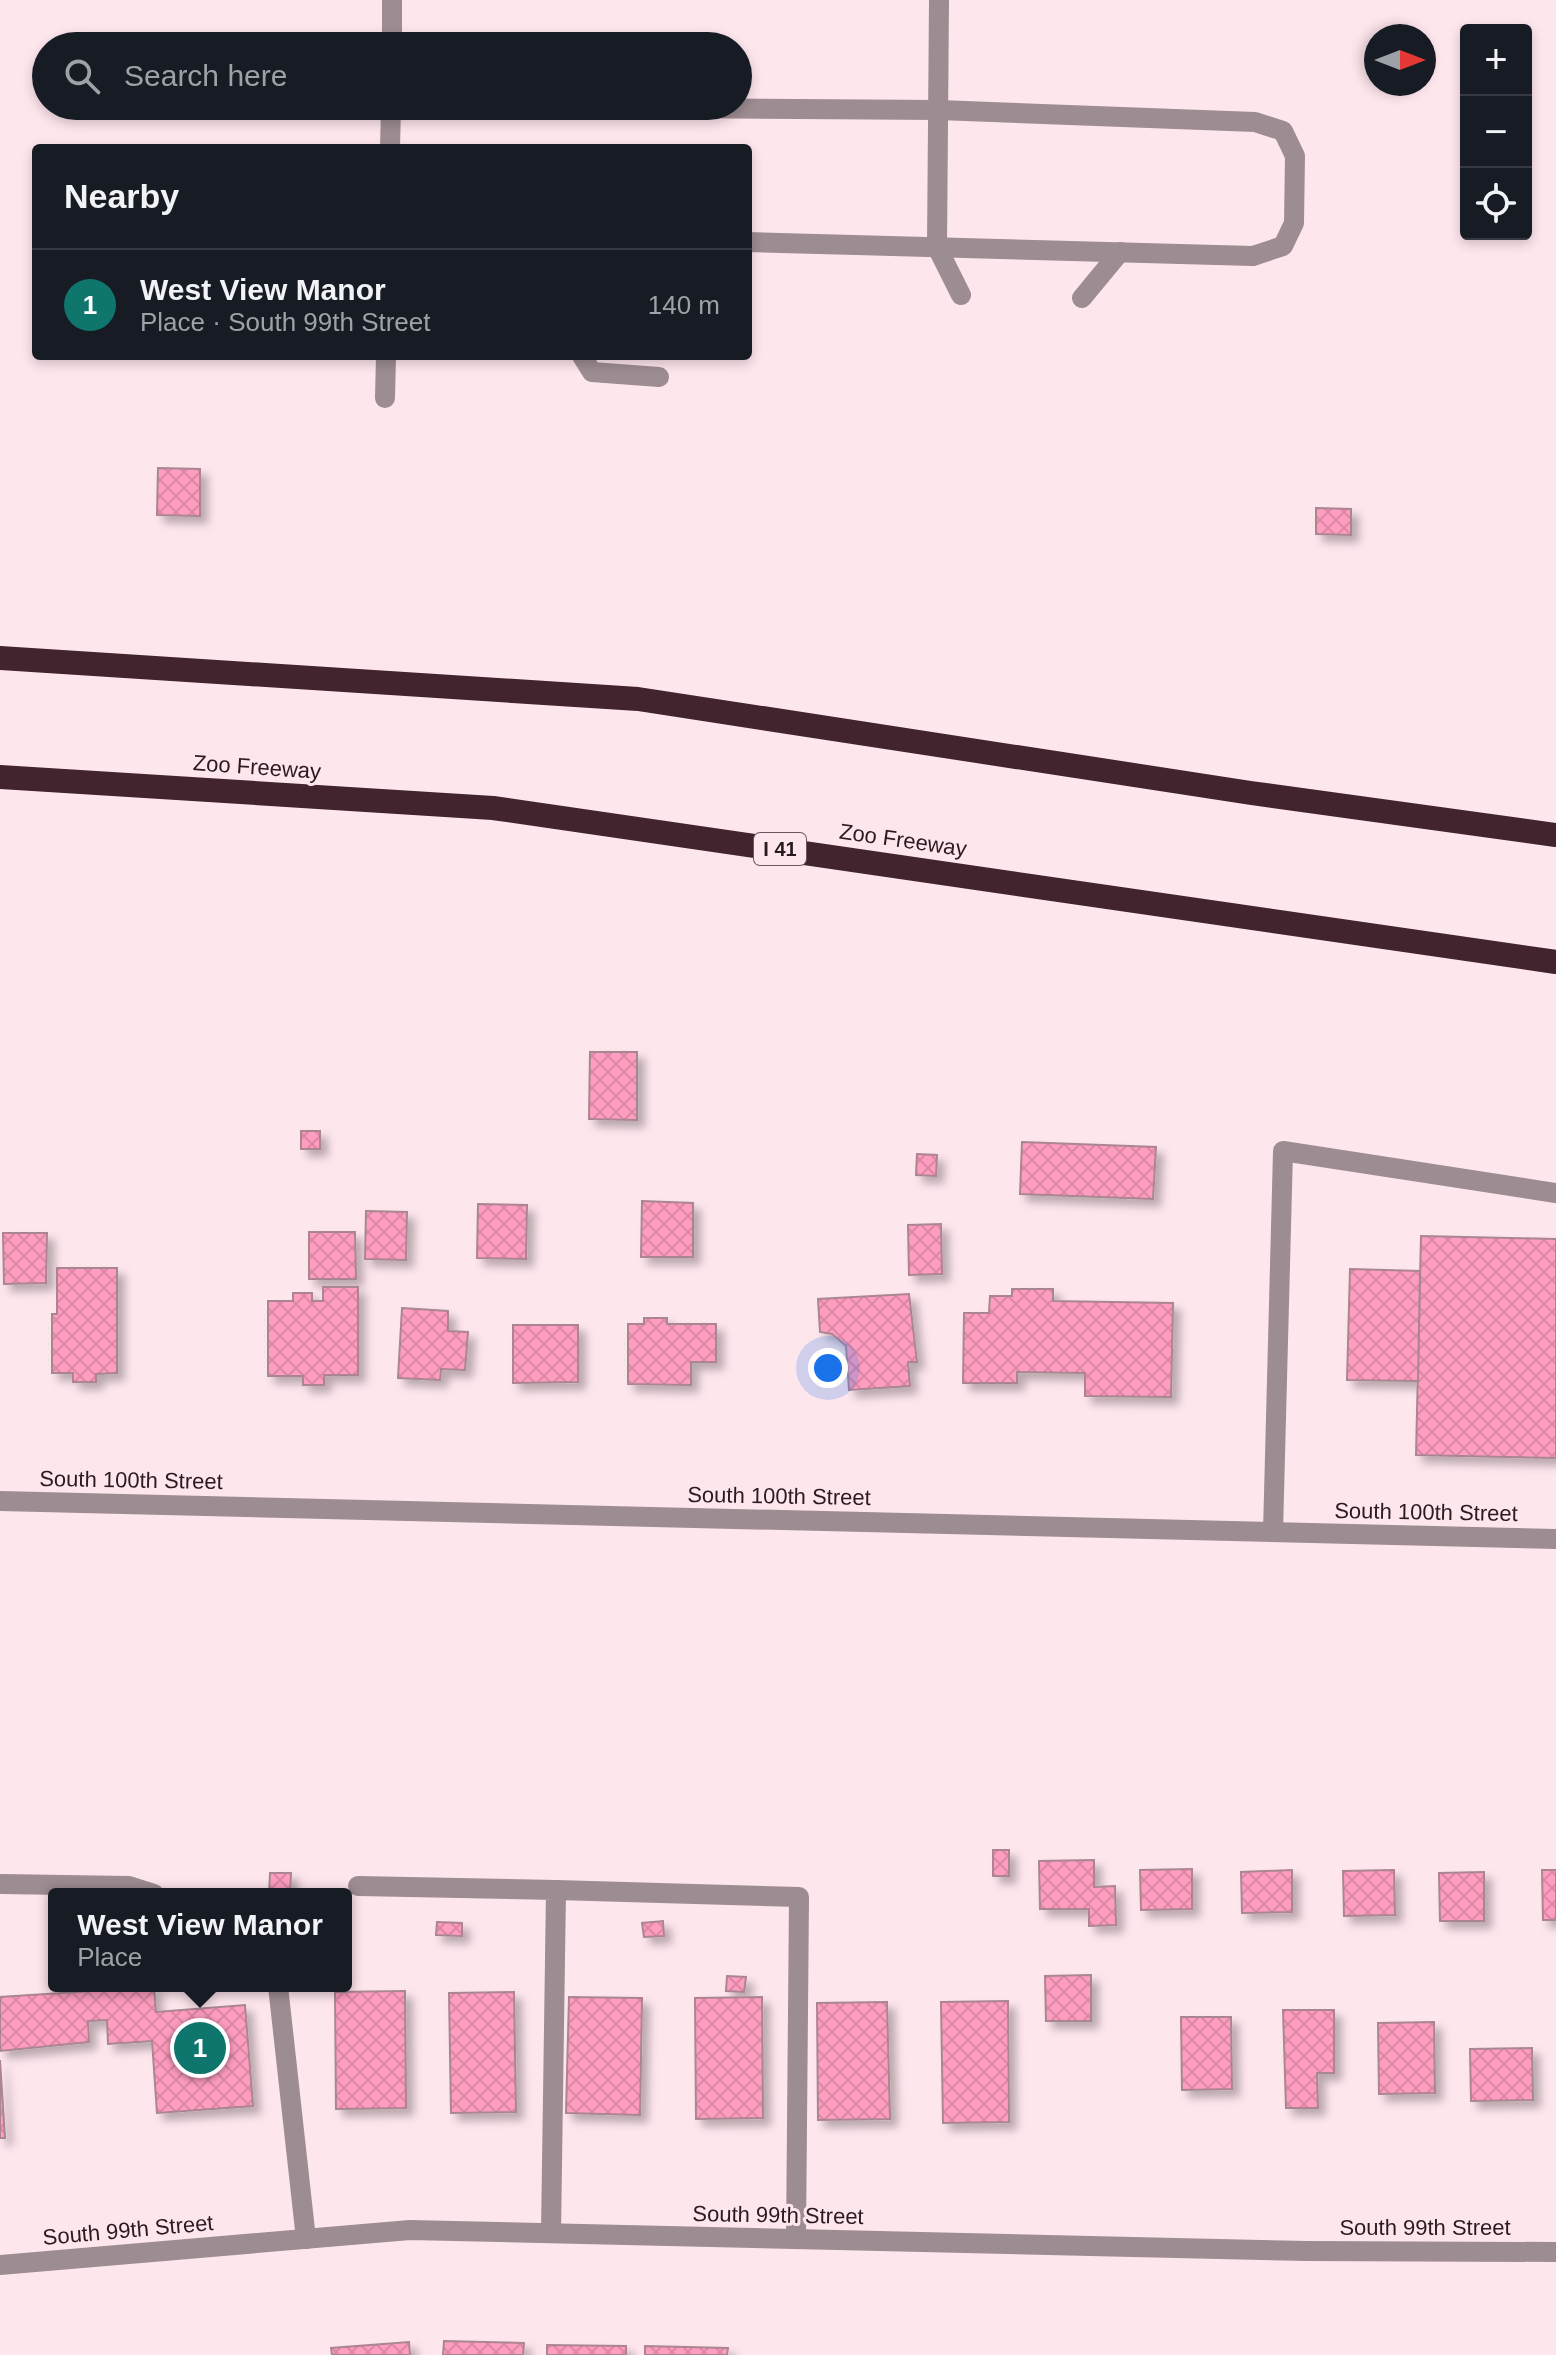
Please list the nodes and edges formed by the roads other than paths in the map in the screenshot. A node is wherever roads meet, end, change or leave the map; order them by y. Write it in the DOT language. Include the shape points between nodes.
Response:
graph roads {
  1 [pos="392,0"];
  2 [pos="939,0"];
  3 [pos="392,32"];
  4 [pos="752,109"];
  5 [pos="939,110"];
  6 [pos="391,120"];
  7 [pos="390,144"];
  8 [pos="752,242"];
  9 [pos="937,247"];
  10 [pos="1120,252"];
  11 [pos="961,295"];
  12 [pos="1082,298"];
  13 [pos="386,360"];
  14 [pos="584,360"];
  15 [pos="659,377"];
  16 [pos="385,398"];
  17 [pos="0,658"];
  18 [pos="0,777"];
  19 [pos="1556,835"];
  20 [pos="1556,962"];
  21 [pos="1556,1193"];
  22 [pos="0,1501"];
  23 [pos="1273,1532"];
  24 [pos="1556,1539"];
  25 [pos="0,1884"];
  26 [pos="358,1886"];
  27 [pos="135,1888"];
  28 [pos="556,1890"];
  29 [pos="279,1992"];
  30 [pos="551,2233"];
  31 [pos="306,2239"];
  32 [pos="796,2239"];
  33 [pos="1556,2252"];
  34 [pos="0,2265"];
  1 -- 3 [label="street"];
  2 -- 5 [label="street"];
  4 -- 5 [label="street"];
  5 -- 9 [label="street"];
  5 -- 10 [label="street" via="1255,122 1283,131 1295,156 1294,223 1283,246 1253,256"];
  6 -- 7 [label="street"];
  8 -- 9 [label="street"];
  9 -- 10 [label="street"];
  9 -- 11 [label="street"];
  10 -- 12 [label="street"];
  13 -- 16 [label="street"];
  14 -- 15 [label="street" via="592,372"];
  17 -- 19 [label="highway" via="638,699"];
  18 -- 20 [label="highway, Zoo Freeway / I 41" via="493,808"];
  21 -- 23 [label="street" via="1283,1151"];
  22 -- 23 [label="street, South 100th Street"];
  23 -- 24 [label="street, South 100th Street"];
  25 -- 27 [label="street"];
  26 -- 28 [label="street"];
  28 -- 30 [label="street"];
  28 -- 32 [label="street" via="799,1897"];
  29 -- 31 [label="street"];
  30 -- 31 [label="street, South 99th Street" via="410,2230"];
  30 -- 32 [label="street, South 99th Street"];
  31 -- 34 [label="street, South 99th Street"];
  32 -- 33 [label="street, South 99th Street"];
}
